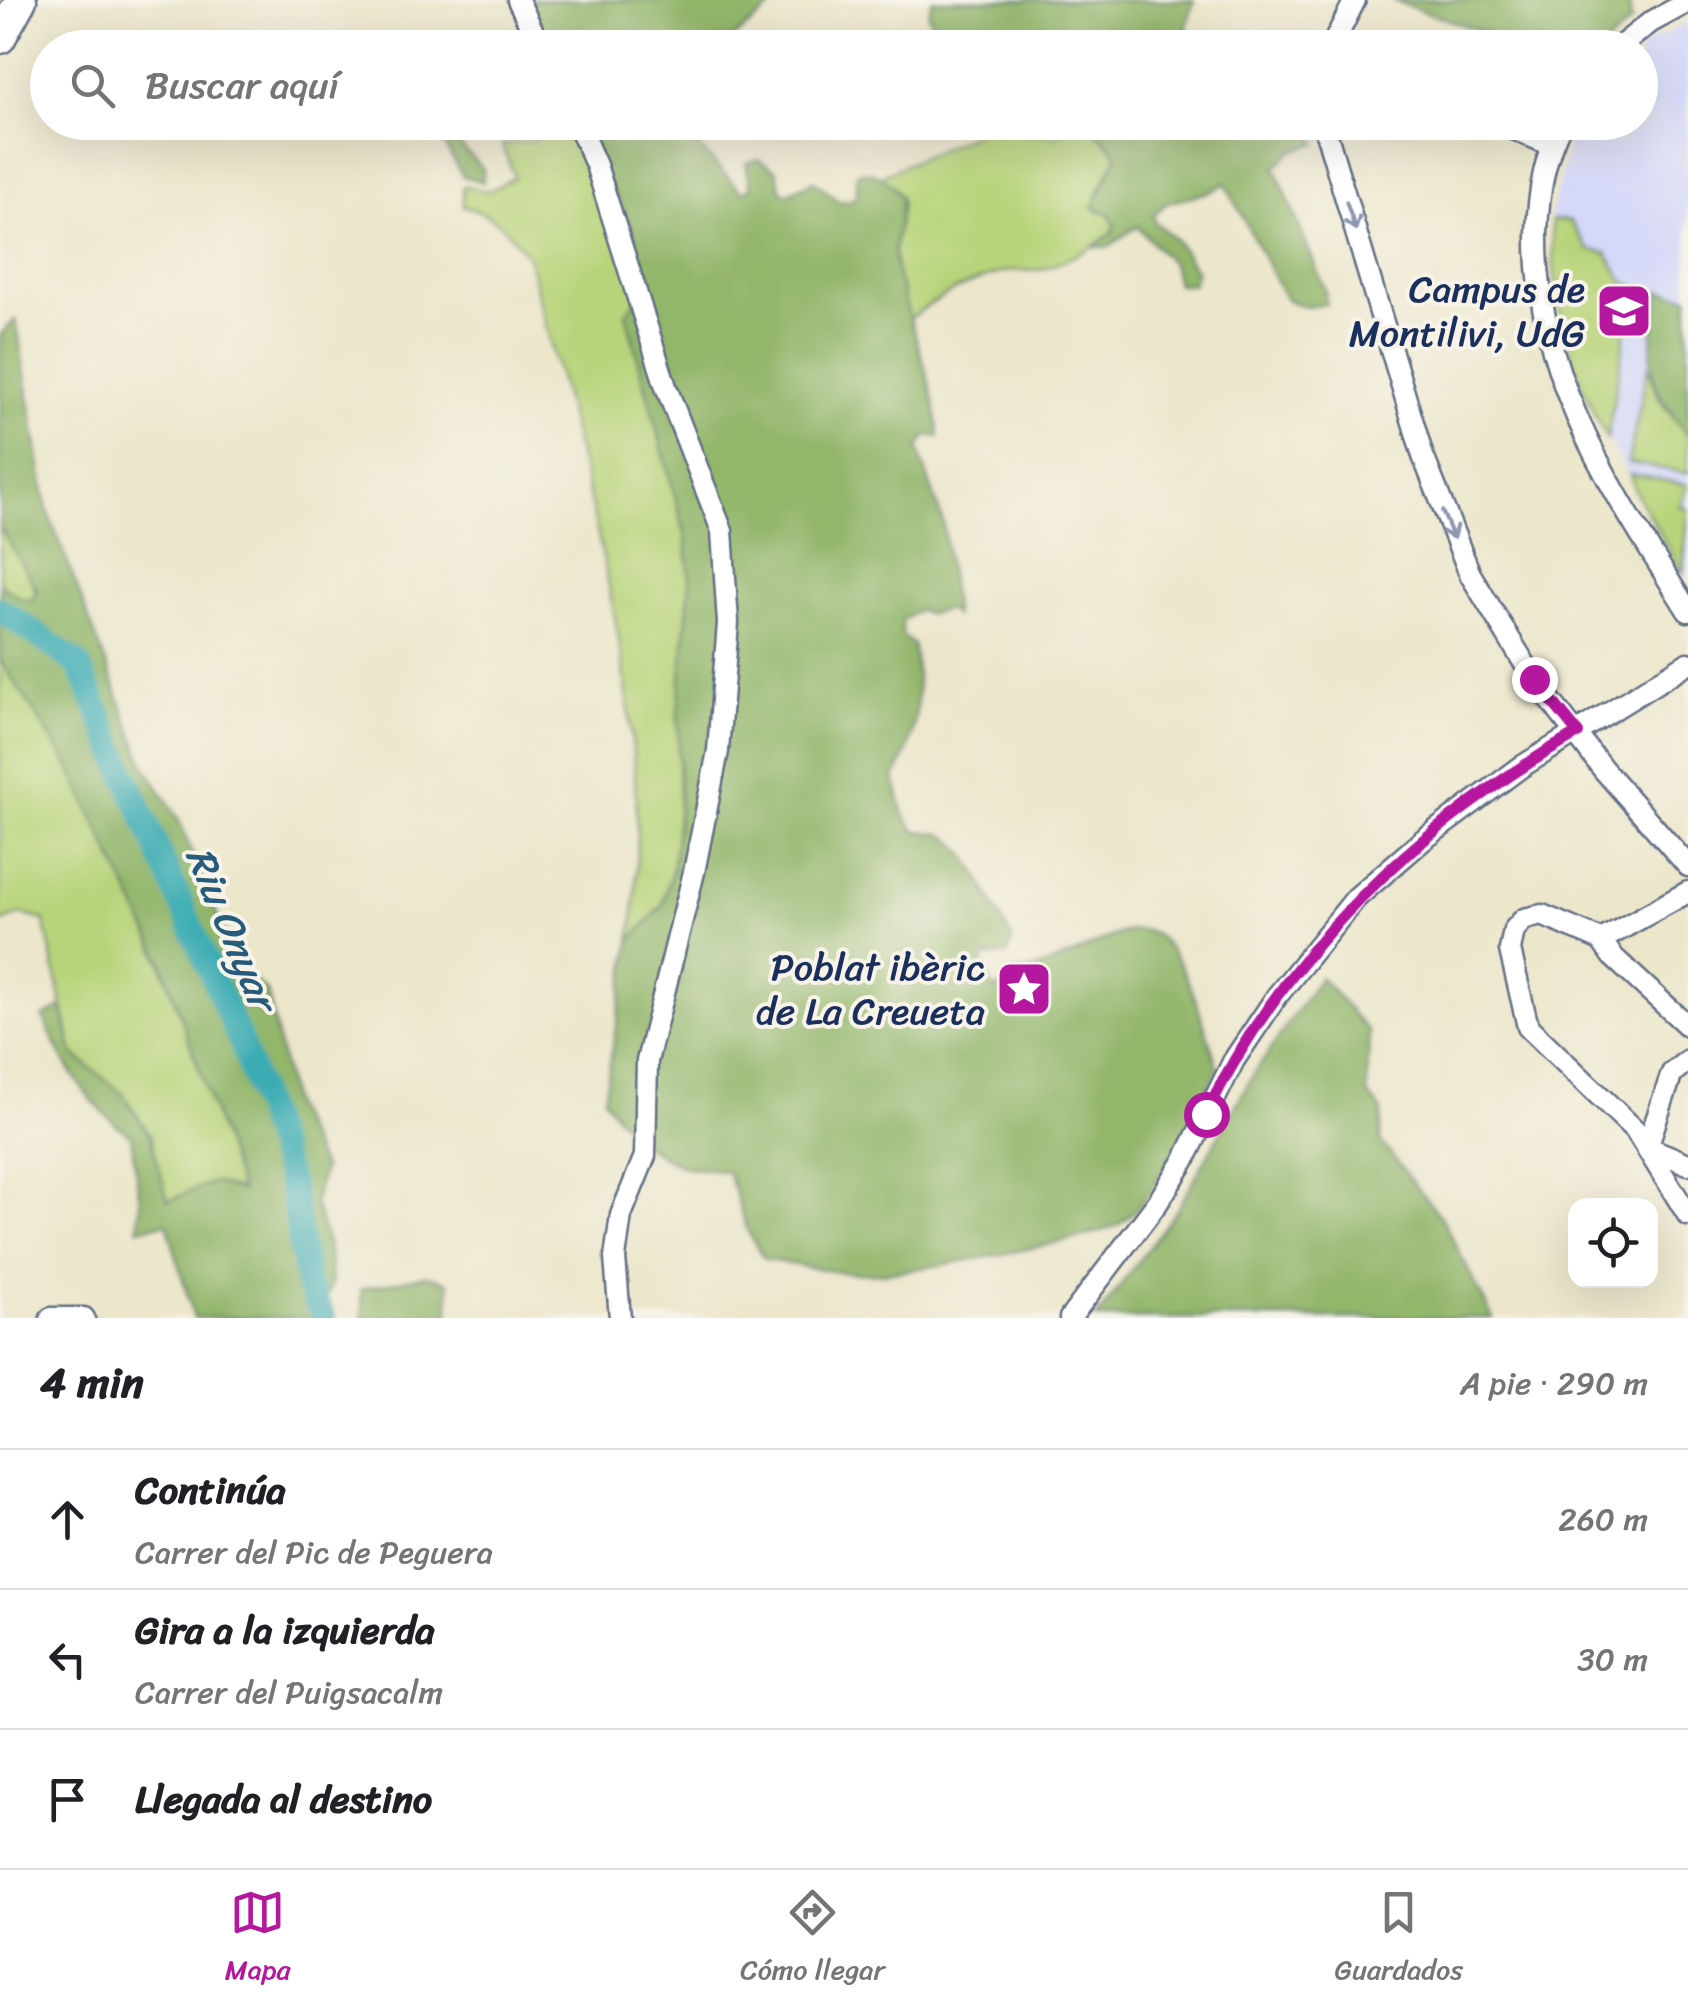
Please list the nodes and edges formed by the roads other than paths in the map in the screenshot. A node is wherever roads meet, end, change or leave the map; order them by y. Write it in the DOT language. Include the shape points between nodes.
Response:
graph roads {
  1 [pos="21,0"];
  2 [pos="518,0"];
  3 [pos="1355,0"];
  4 [pos="1688,2"];
  5 [pos="532,30"];
  6 [pos="1340,30"];
  7 [pos="1641,30"];
  8 [pos="0,38"];
  9 [pos="585,140"];
  10 [pos="1328,140"];
  11 [pos="1539,140"];
  12 [pos="1553,140"];
  13 [pos="1551,145"];
  14 [pos="1688,612"];
  15 [pos="1688,664"];
  16 [pos="1578,733"];
  17 [pos="1688,866"];
  18 [pos="1688,892"];
  19 [pos="1601,940"];
  20 [pos="1688,1026"];
  21 [pos="1688,1060"];
  22 [pos="1647,1147"];
  23 [pos="1688,1164"];
  24 [pos="1688,1215"];
  25 [pos="50,1318"];
  26 [pos="84,1318"];
  27 [pos="620,1318"];
  28 [pos="1070,1318"];
  1 -- 8 [label="highway"];
  2 -- 5 [label="street"];
  3 -- 6 [label="street"];
  4 -- 7 [label="street"];
  9 -- 27 [label="street" via="666,388 722,531 728,624 718,751 647,1060 645,1156 621,1215"];
  10 -- 16 [label="street, one-way" via="1446,522 1526,665"];
  11 -- 13 [label="street"];
  12 -- 13 [label="street"];
  13 -- 14 [label="street" via="1542,179 1536,280 1558,375 1590,452"];
  15 -- 16 [label="street"];
  16 -- 17 [label="street"];
  16 -- 28 [label="street" via="1521,767 1356,898 1266,1012 1158,1202"];
  18 -- 19 [label="street"];
  19 -- 20 [label="street"];
  19 -- 22 [label="street" via="1542,914 1519,924 1510,950 1521,1010 1534,1035"];
  21 -- 22 [label="street" via="1672,1073"];
  22 -- 23 [label="street"];
  22 -- 24 [label="street"];
  25 -- 26 [label="street"];
}
